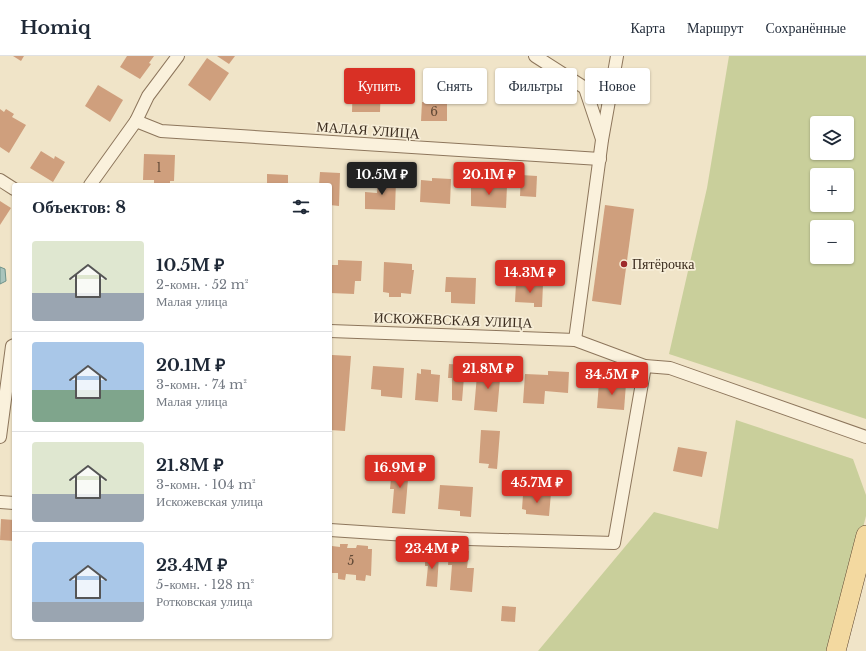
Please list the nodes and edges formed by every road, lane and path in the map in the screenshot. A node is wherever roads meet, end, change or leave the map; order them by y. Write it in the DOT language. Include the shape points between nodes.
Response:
graph roads {
  1 [pos="178,56"];
  2 [pos="535,56"];
  3 [pos="617,56"];
  4 [pos="136,122"];
  5 [pos="602,140"];
  6 [pos="600,159"];
  7 [pos="0,180"];
  8 [pos="91,183"];
  9 [pos="12,188"];
  10 [pos="332,331"];
  11 [pos="575,340"];
  12 [pos="12,346"];
  13 [pos="645,366"];
  14 [pos="0,437"];
  15 [pos="866,437"];
  16 [pos="0,502"];
  17 [pos="12,503"];
  18 [pos="332,530"];
  19 [pos="866,535"];
  20 [pos="836,651"];
  1 -- 4 [label="street" via="148,96"];
  2 -- 5 [label="street" via="585,88"];
  3 -- 5 [label="street"];
  4 -- 6 [label="street, МАЛАЯ УЛИЦА" via="161,131"];
  4 -- 8 [label="street"];
  5 -- 6 [label="street"];
  6 -- 11 [label="street"];
  7 -- 9 [label="street"];
  10 -- 11 [label="street, ИСКОЖЕВСКАЯ УЛИЦА"];
  11 -- 13 [label="street, ИСКОЖЕВСКАЯ УЛИЦА"];
  12 -- 14 [label="street"];
  13 -- 15 [label="street, ИСКОЖЕВСКАЯ УЛИЦА" via="670,368"];
  13 -- 18 [label="street" via="614,543 468,539"];
  16 -- 17 [label="street"];
  19 -- 20 [label="main road"];
}
